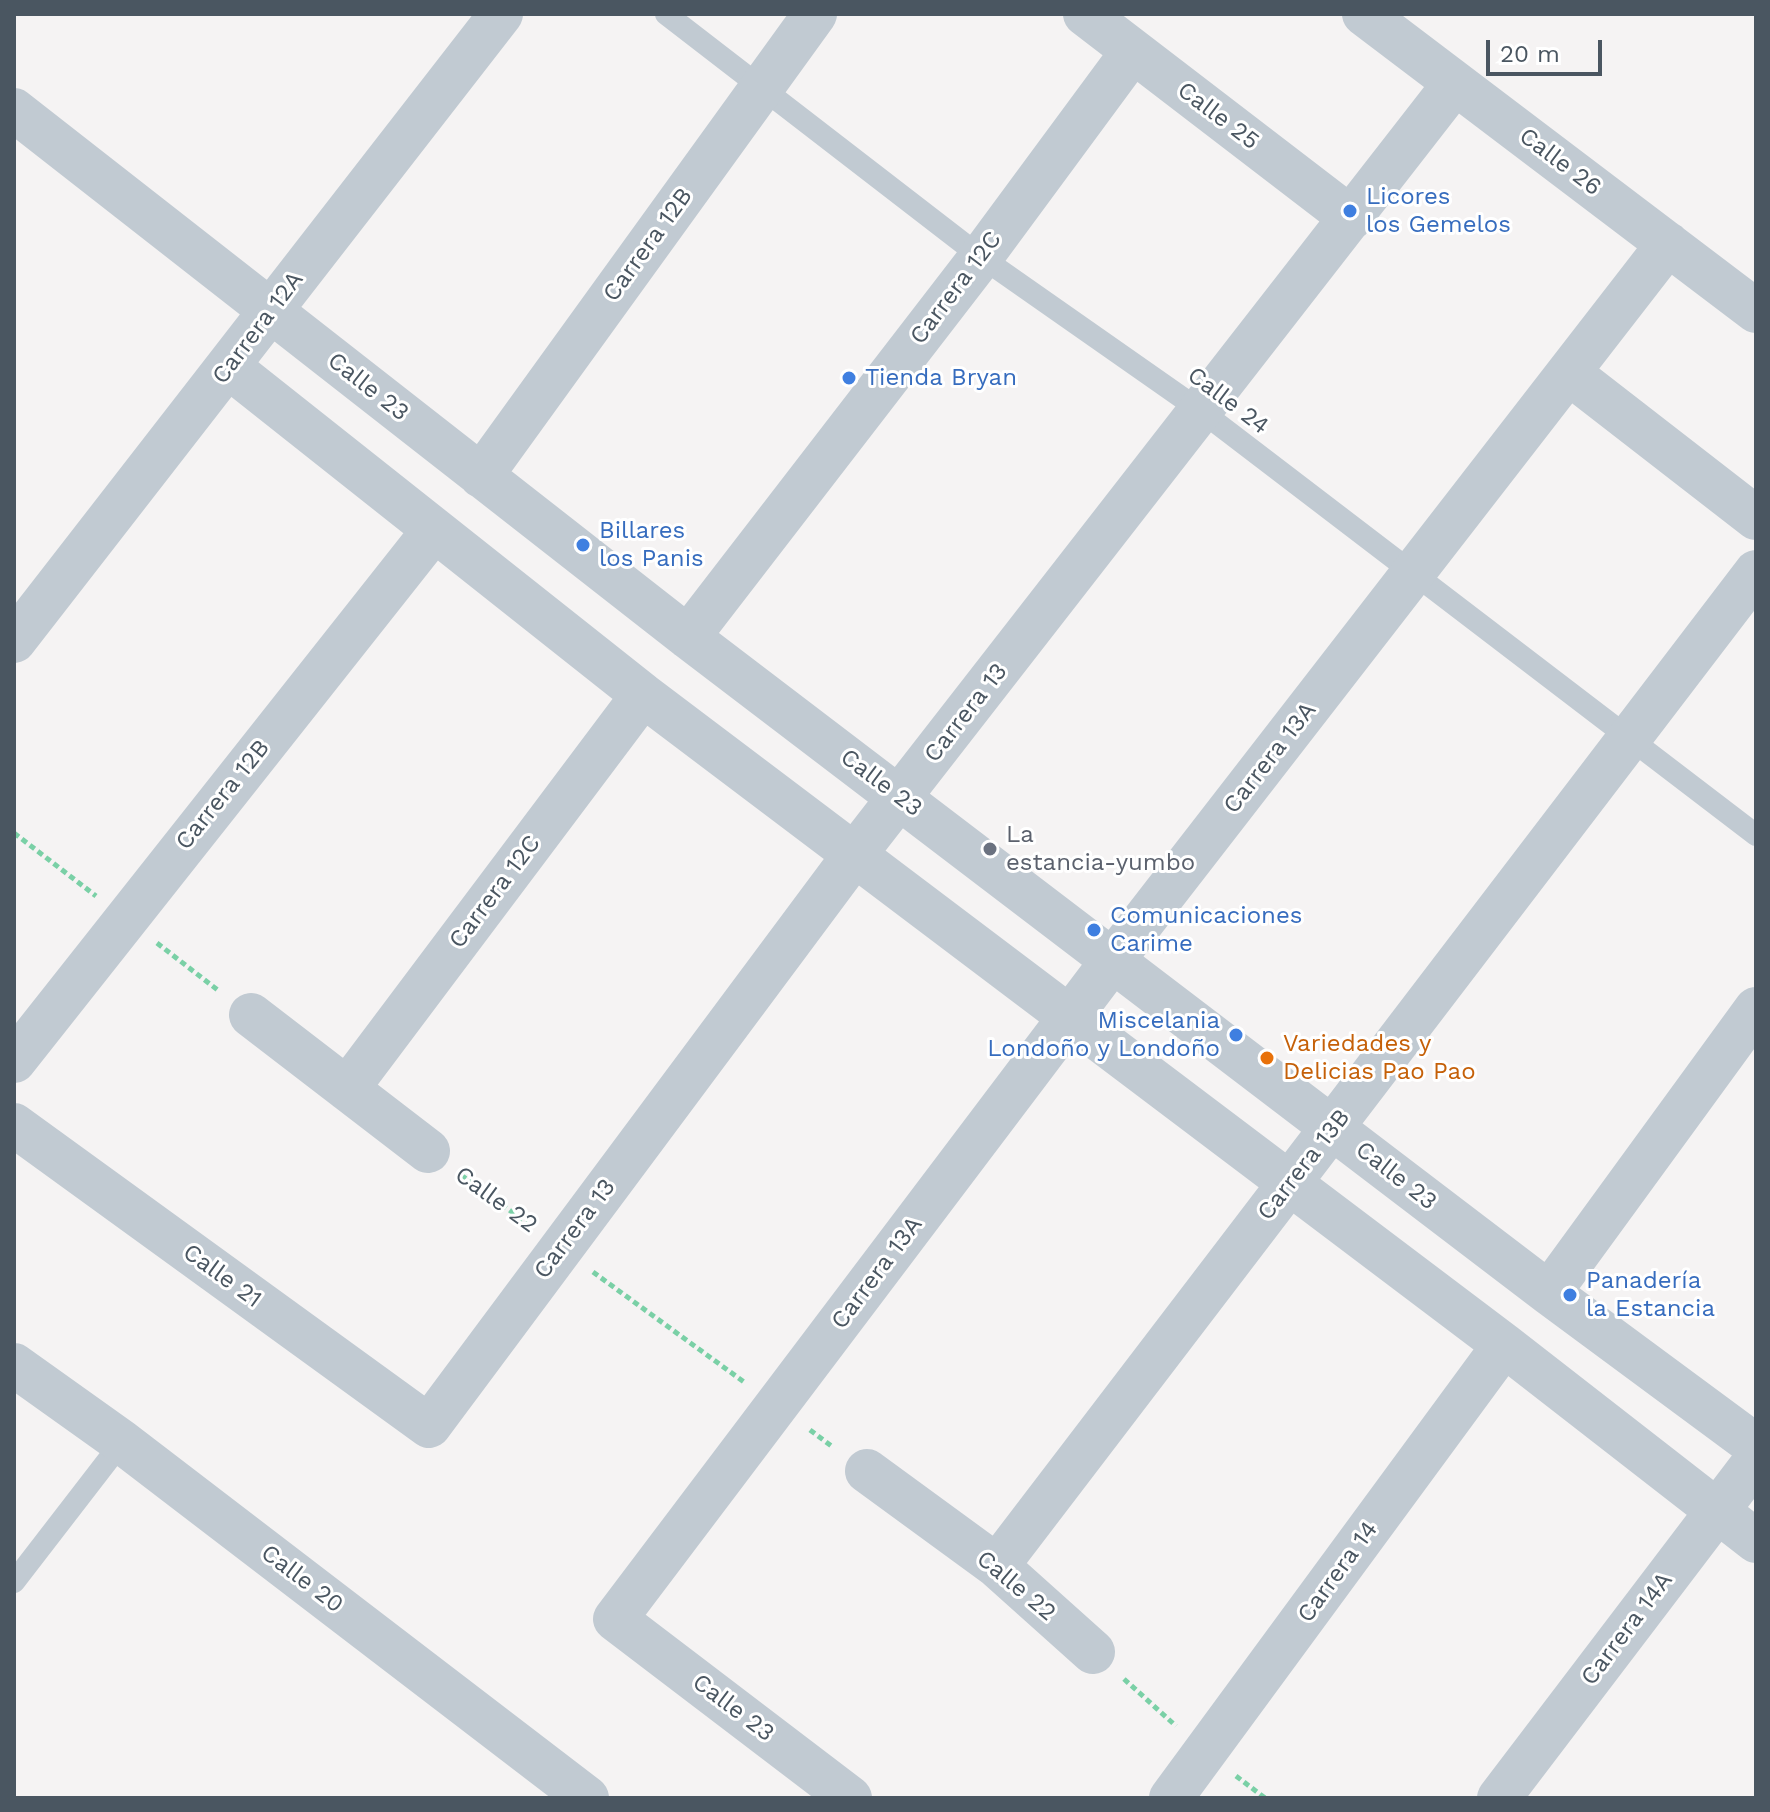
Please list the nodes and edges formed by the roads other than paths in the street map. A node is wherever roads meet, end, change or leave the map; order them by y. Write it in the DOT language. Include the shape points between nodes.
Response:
graph roads {
  1 [pos="501,14"];
  2 [pos="666,14"];
  3 [pos="815,14"];
  4 [pos="1085,14"];
  5 [pos="1364,14"];
  6 [pos="1133,51"];
  7 [pos="1455,83"];
  8 [pos="761,90"];
  9 [pos="14,110"];
  10 [pos="1351,218"];
  11 [pos="1668,244"];
  12 [pos="981,257"];
  13 [pos="272,310"];
  14 [pos="1756,311"];
  15 [pos="229,367"];
  16 [pos="1569,373"];
  17 [pos="1201,411"];
  18 [pos="481,476"];
  19 [pos="1756,518"];
  20 [pos="434,530"];
  21 [pos="1756,572"];
  22 [pos="1412,575"];
  23 [pos="688,637"];
  24 [pos="14,641"];
  25 [pos="643,695"];
  26 [pos="1629,740"];
  27 [pos="900,798"];
  28 [pos="1756,835"];
  29 [pos="855,854"];
  30 [pos="1113,960"];
  31 [pos="1756,1009"];
  32 [pos="251,1015"];
  33 [pos="1071,1018"];
  34 [pos="14,1061"];
  35 [pos="347,1089"];
  36 [pos="14,1125"];
  37 [pos="1333,1127"];
  38 [pos="428,1151"];
  39 [pos="1289,1182"];
  40 [pos="1549,1293"];
  41 [pos="1504,1345"];
  42 [pos="14,1365"];
  43 [pos="429,1426"];
  44 [pos="122,1442"];
  45 [pos="1756,1446"];
  46 [pos="1756,1460"];
  47 [pos="867,1471"];
  48 [pos="1716,1511"];
  49 [pos="1756,1541"];
  50 [pos="997,1566"];
  51 [pos="14,1582"];
  52 [pos="615,1619"];
  53 [pos="1093,1652"];
  54 [pos="587,1798"];
  55 [pos="850,1798"];
  56 [pos="1171,1798"];
  57 [pos="1499,1798"];
  1 -- 13 [label="street, Carrera 12A"];
  2 -- 8 [label="lane, Calle 24"];
  3 -- 8 [label="street, Carrera 12B"];
  4 -- 6 [label="street, Calle 25"];
  5 -- 7 [label="street, Calle 26"];
  6 -- 10 [label="street, Calle 25"];
  6 -- 12 [label="street, Carrera 12C"];
  7 -- 10 [label="street, Carrera 13"];
  7 -- 11 [label="street, Calle 26"];
  8 -- 12 [label="lane, Calle 24"];
  8 -- 18 [label="street, Carrera 12B"];
  9 -- 13 [label="street, Calle 23"];
  10 -- 17 [label="street, Carrera 13"];
  11 -- 14 [label="street, Calle 26"];
  11 -- 16 [label="street, Carrera 13A"];
  12 -- 17 [label="lane, Calle 24"];
  12 -- 23 [label="street, Carrera 12C"];
  13 -- 15 [label="street, Carrera 12A"];
  13 -- 18 [label="street, Calle 23"];
  15 -- 20 [label="street"];
  15 -- 24 [label="street, Carrera 12A"];
  16 -- 19 [label="street"];
  16 -- 22 [label="street, Carrera 13A"];
  17 -- 22 [label="lane, Calle 24"];
  17 -- 27 [label="street, Carrera 13"];
  18 -- 23 [label="street, Calle 23"];
  20 -- 25 [label="street"];
  20 -- 34 [label="street, Carrera 12B"];
  21 -- 26 [label="street, Carrera 13B"];
  22 -- 26 [label="lane, Calle 24"];
  22 -- 30 [label="street, Carrera 13A"];
  23 -- 27 [label="street, Calle 23"];
  25 -- 29 [label="street"];
  25 -- 35 [label="street, Carrera 12C"];
  26 -- 28 [label="lane, Calle 24"];
  26 -- 37 [label="street, Carrera 13B"];
  27 -- 29 [label="street, Carrera 13"];
  27 -- 30 [label="street, Calle 23"];
  29 -- 33 [label="street"];
  29 -- 43 [label="street, Carrera 13"];
  30 -- 33 [label="street, Carrera 13A"];
  30 -- 37 [label="street, Calle 23"];
  31 -- 40 [label="street"];
  32 -- 35 [label="street"];
  33 -- 39 [label="street"];
  33 -- 52 [label="street, Carrera 13A"];
  35 -- 38 [label="street"];
  36 -- 43 [label="street, Calle 21"];
  37 -- 39 [label="street, Carrera 13B"];
  37 -- 40 [label="street, Calle 23"];
  39 -- 41 [label="street"];
  39 -- 50 [label="street, Carrera 13B"];
  40 -- 45 [label="street, Calle 23"];
  41 -- 48 [label="street"];
  41 -- 56 [label="street, Carrera 14"];
  42 -- 44 [label="street, Calle 20"];
  44 -- 51 [label="lane"];
  44 -- 54 [label="street, Calle 20"];
  46 -- 48 [label="street, Carrera 14A"];
  47 -- 50 [label="street, Calle 22"];
  48 -- 49 [label="street"];
  48 -- 57 [label="street, Carrera 14A"];
  50 -- 53 [label="street, Calle 22"];
  52 -- 55 [label="street, Calle 23"];
}
